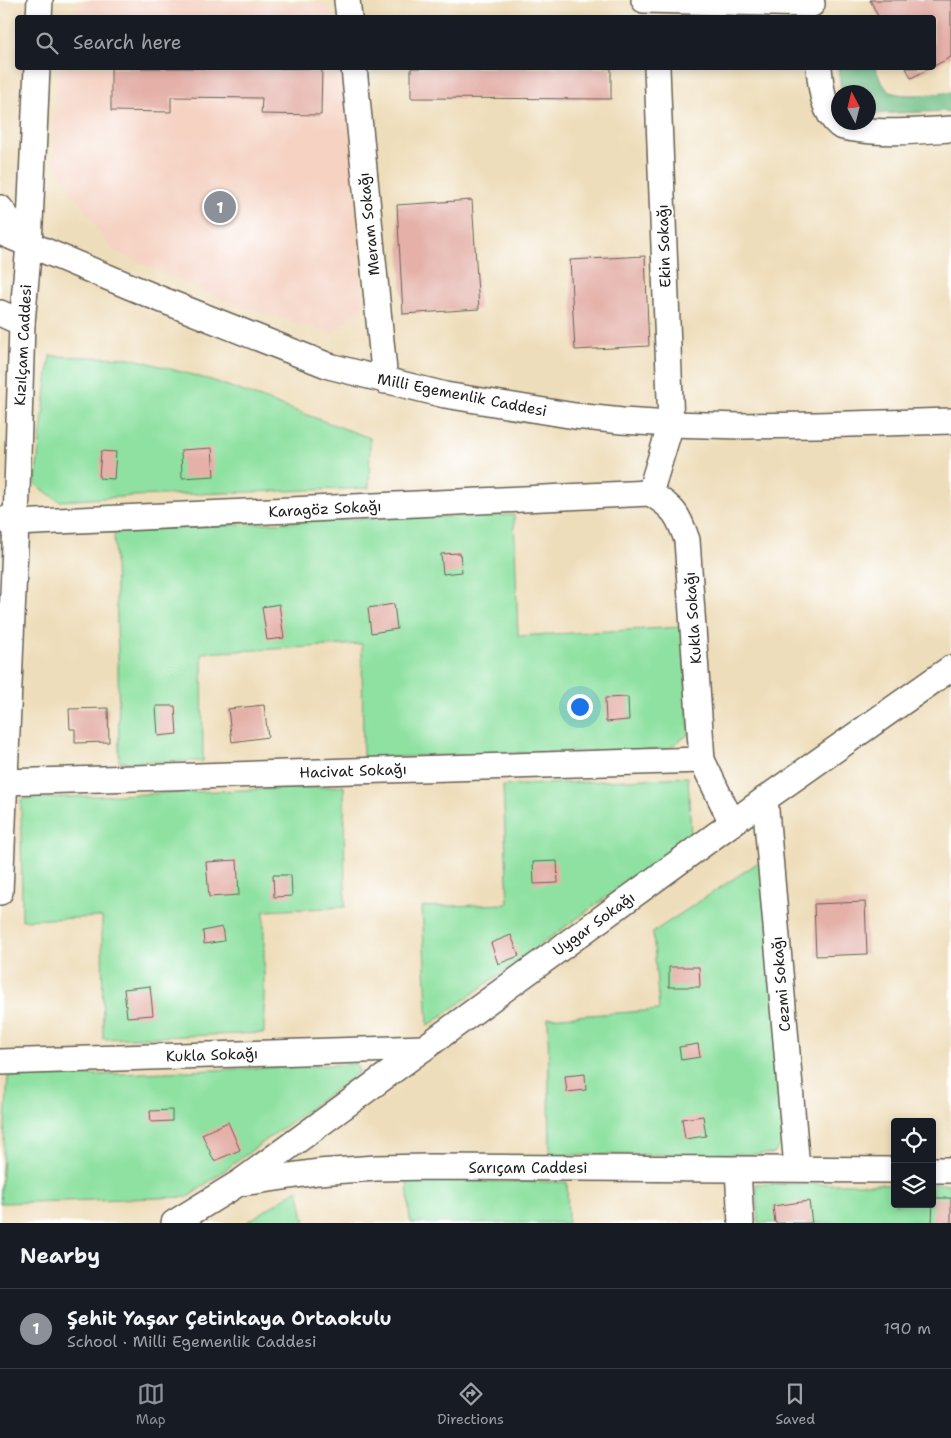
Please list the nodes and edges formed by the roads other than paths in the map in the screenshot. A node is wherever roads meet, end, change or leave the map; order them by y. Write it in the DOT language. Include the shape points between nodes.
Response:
graph roads {
  1 [pos="40,0"];
  2 [pos="347,0"];
  3 [pos="644,0"];
  4 [pos="654,0"];
  5 [pos="812,7"];
  6 [pos="39,15"];
  7 [pos="349,15"];
  8 [pos="655,15"];
  9 [pos="37,70"];
  10 [pos="354,70"];
  11 [pos="657,70"];
  12 [pos="819,70"];
  13 [pos="951,129"];
  14 [pos="0,208"];
  15 [pos="0,232"];
  16 [pos="28,245"];
  17 [pos="11,318"];
  18 [pos="385,381"];
  19 [pos="951,421"];
  20 [pos="671,424"];
  21 [pos="650,493"];
  22 [pos="8,521"];
  23 [pos="951,668"];
  24 [pos="4,736"];
  25 [pos="702,760"];
  26 [pos="5,782"];
  27 [pos="766,799"];
  28 [pos="732,823"];
  29 [pos="0,892"];
  30 [pos="424,1048"];
  31 [pos="0,1062"];
  32 [pos="797,1168"];
  33 [pos="738,1169"];
  34 [pos="891,1170"];
  35 [pos="936,1170"];
  36 [pos="951,1170"];
  37 [pos="238,1183"];
  38 [pos="174,1223"];
  39 [pos="741,1223"];
  1 -- 6 [label="street"];
  2 -- 7 [label="street"];
  3 -- 4 [label="street"];
  4 -- 5 [label="street"];
  4 -- 8 [label="street"];
  9 -- 16 [label="street, Kızılçam Caddesi"];
  10 -- 18 [label="street, Meram Sokağı"];
  11 -- 20 [label="street, Ekin Sokağı"];
  12 -- 13 [label="street" via="825,101 840,127 903,132"];
  14 -- 16 [label="street"];
  15 -- 16 [label="street, Milli Egemenlik Caddesi"];
  16 -- 17 [label="street, Kızılçam Caddesi"];
  16 -- 18 [label="street, Milli Egemenlik Caddesi" via="329,366"];
  17 -- 22 [label="street, Kızılçam Caddesi"];
  18 -- 20 [label="street, Milli Egemenlik Caddesi" via="545,412"];
  19 -- 20 [label="street, Milli Egemenlik Caddesi"];
  20 -- 21 [label="street"];
  21 -- 22 [label="street, Karagöz Sokağı"];
  21 -- 25 [label="street, Kukla Sokağı" via="666,503 680,519 687,540"];
  22 -- 24 [label="street, Kızılçam Caddesi"];
  23 -- 27 [label="street, Uygar Sokağı"];
  24 -- 26 [label="street, Kızılçam Caddesi"];
  25 -- 26 [label="street, Hacivat Sokağı"];
  25 -- 28 [label="street, Kukla Sokağı"];
  26 -- 29 [label="street, Kızılçam Caddesi"];
  27 -- 28 [label="street, Uygar Sokağı"];
  27 -- 32 [label="street, Cezmi Sokağı"];
  28 -- 30 [label="street, Uygar Sokağı"];
  30 -- 31 [label="street, Kukla Sokağı"];
  30 -- 37 [label="street, Uygar Sokağı"];
  32 -- 33 [label="street, Sarıçam Caddesi"];
  32 -- 34 [label="street, Sarıçam Caddesi"];
  33 -- 37 [label="street, Sarıçam Caddesi" via="376,1168"];
  33 -- 39 [label="street"];
  35 -- 36 [label="street"];
  37 -- 38 [label="street, Sarıçam Caddesi"];
}
